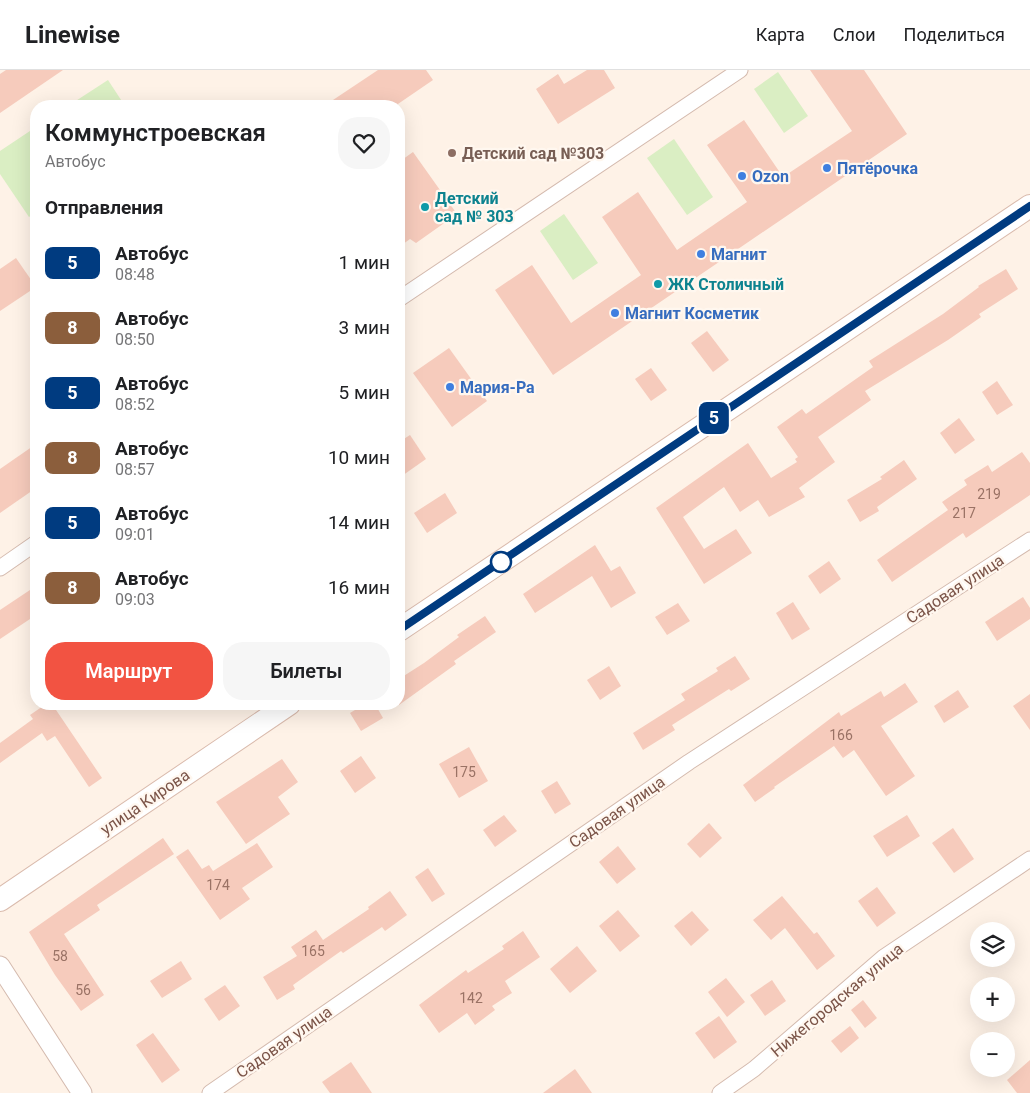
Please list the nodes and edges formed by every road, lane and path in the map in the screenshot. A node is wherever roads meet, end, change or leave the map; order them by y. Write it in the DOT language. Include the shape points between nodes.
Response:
graph roads {
  1 [pos="740,70"];
  2 [pos="1030,206"];
  3 [pos="405,295"];
  4 [pos="1030,540"];
  5 [pos="30,547"];
  6 [pos="0,568"];
  7 [pos="405,626"];
  8 [pos="281,710"];
  9 [pos="1030,859"];
  10 [pos="0,900"];
  11 [pos="0,966"];
  12 [pos="82,1093"];
  13 [pos="210,1093"];
  14 [pos="720,1093"];
  1 -- 3 [label="street"];
  2 -- 7 [label="main road"];
  4 -- 13 [label="street, Садовая улица" via="689,762"];
  5 -- 6 [label="street"];
  8 -- 10 [label="main road, улица Кирова"];
  9 -- 14 [label="street, Нижегородская улица" via="884,957 754,1069"];
  11 -- 12 [label="street"];
}
